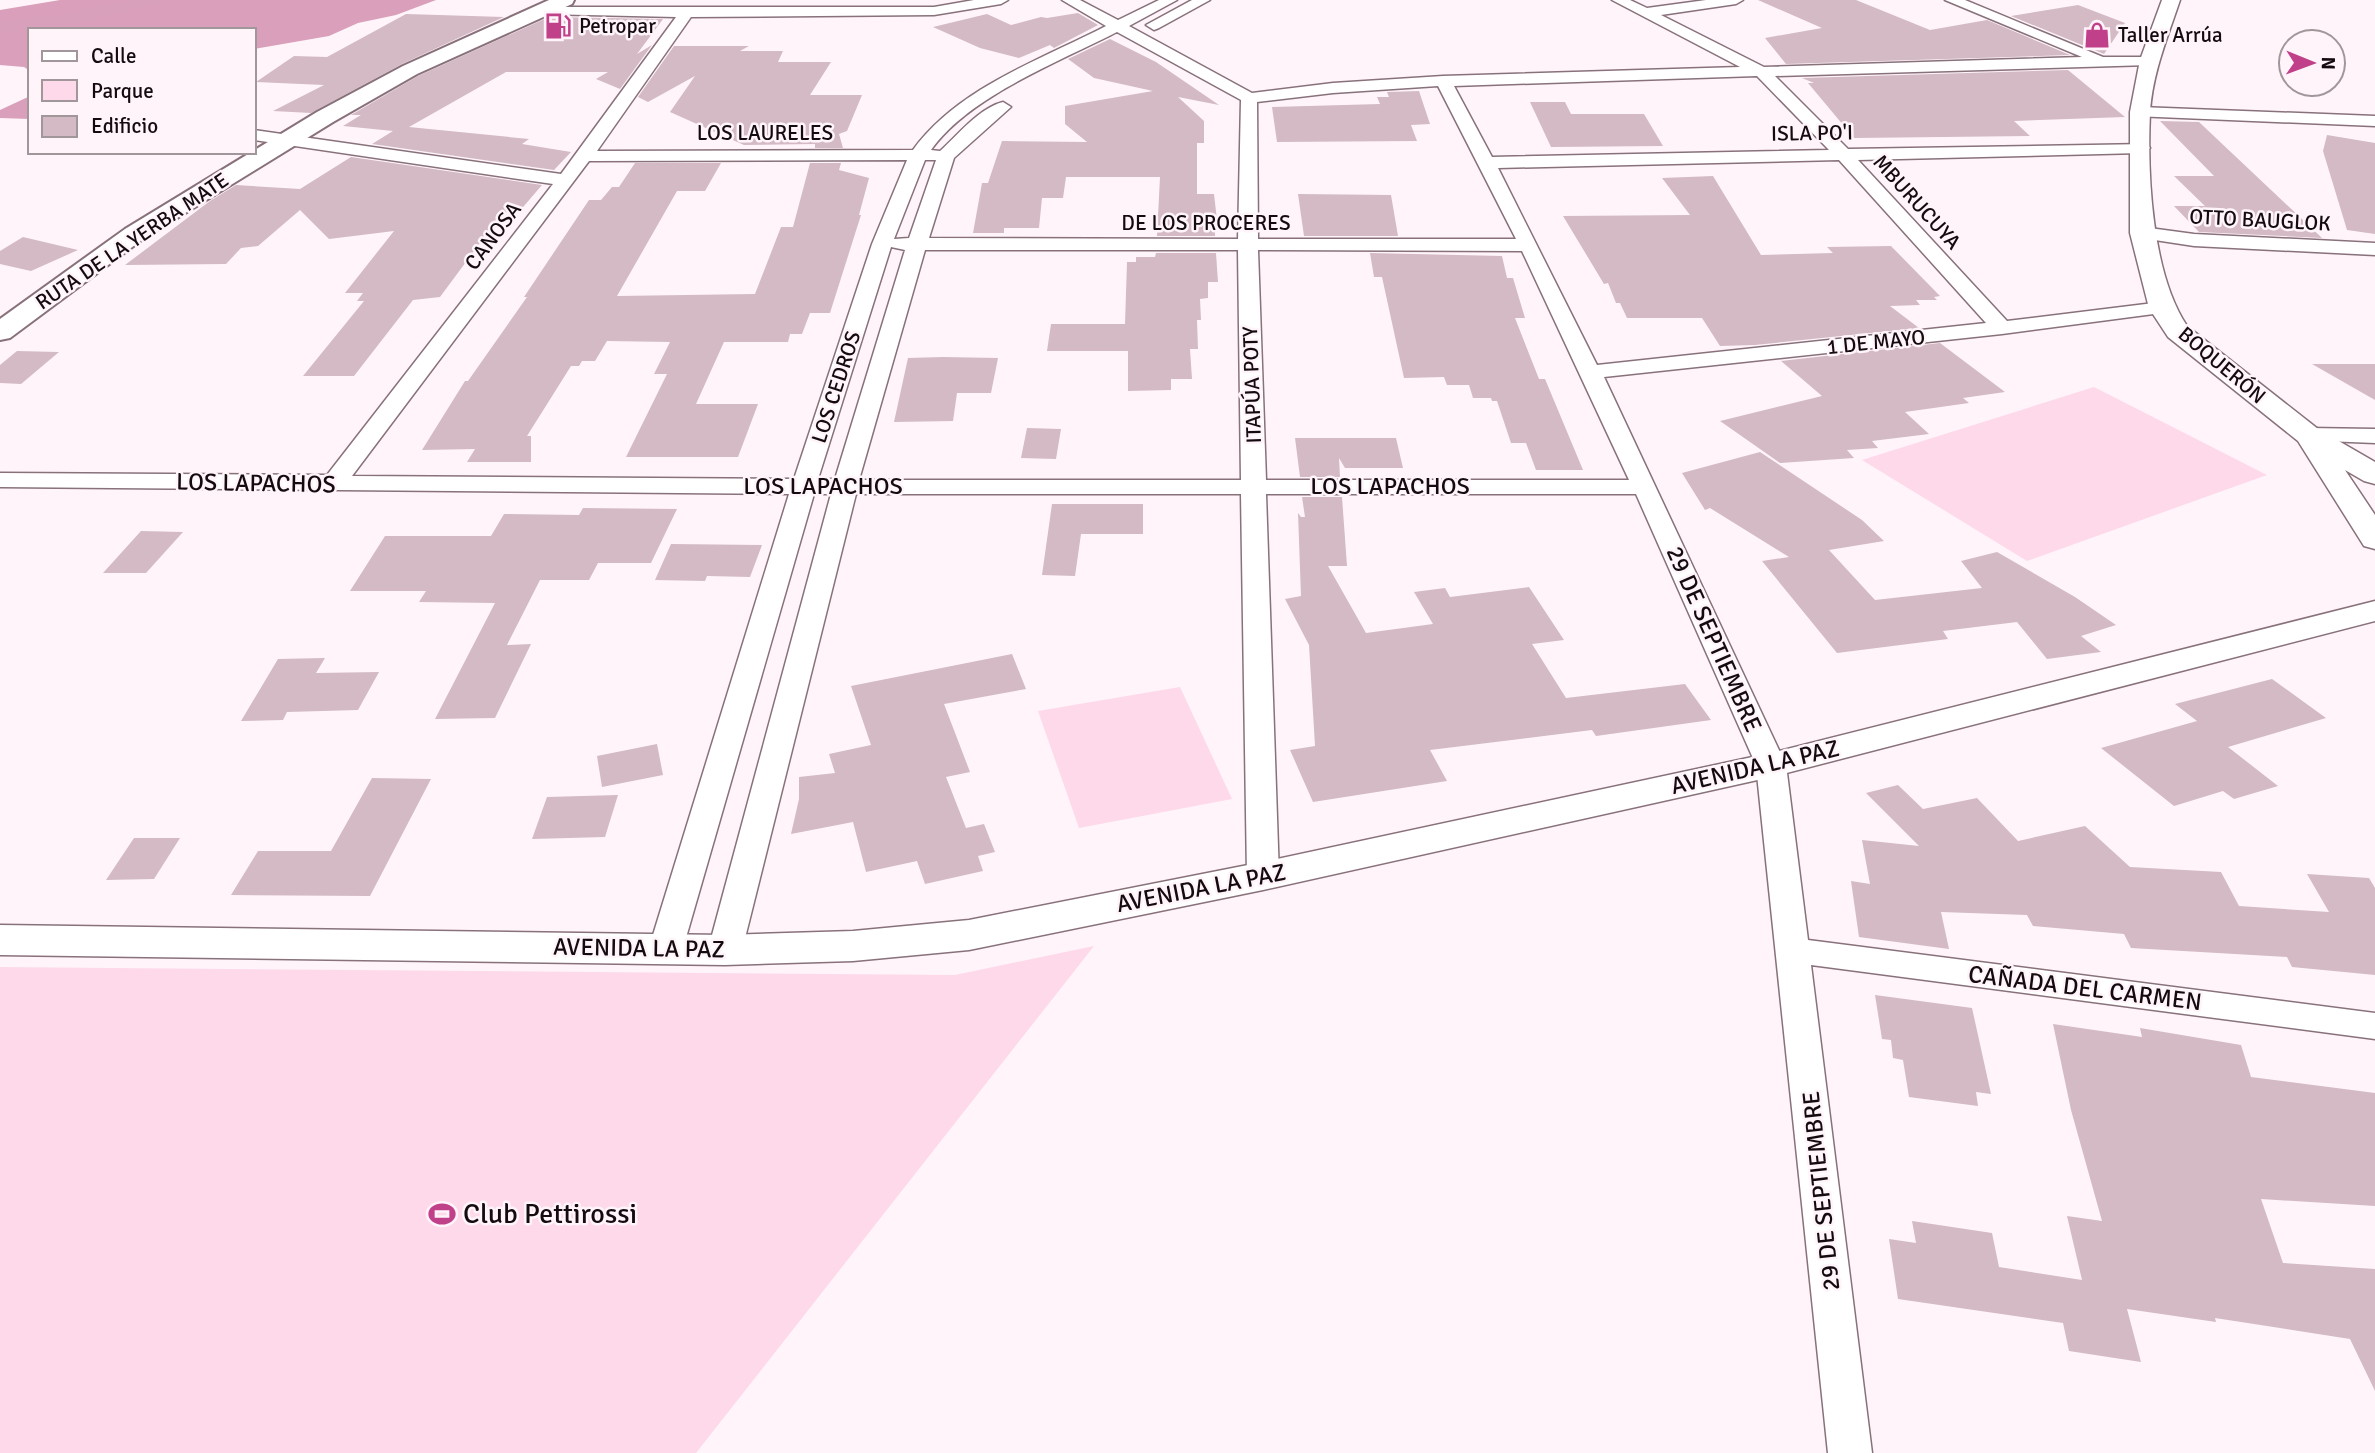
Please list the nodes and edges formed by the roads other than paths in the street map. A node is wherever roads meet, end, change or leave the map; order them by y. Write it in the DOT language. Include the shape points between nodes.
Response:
graph roads {
  1 [pos="565,0"];
  2 [pos="1001,0"];
  3 [pos="1069,0"];
  4 [pos="1170,0"];
  5 [pos="1203,0"];
  6 [pos="1619,0"];
  7 [pos="1736,0"];
  8 [pos="1952,0"];
  9 [pos="2171,0"];
  10 [pos="542,10"];
  11 [pos="687,13"];
  12 [pos="1646,13"];
  13 [pos="1126,30"];
  14 [pos="2107,61"];
  15 [pos="2149,68"];
  16 [pos="1762,72"];
  17 [pos="1443,81"];
  18 [pos="1249,98"];
  19 [pos="2140,112"];
  20 [pos="2375,121"];
  21 [pos="256,135"];
  22 [pos="286,140"];
  23 [pos="2141,148"];
  24 [pos="918,155"];
  25 [pos="1844,155"];
  26 [pos="584,156"];
  27 [pos="946,156"];
  28 [pos="1484,163"];
  29 [pos="564,180"];
  30 [pos="2142,233"];
  31 [pos="883,244"];
  32 [pos="917,244"];
  33 [pos="1529,245"];
  34 [pos="1248,247"];
  35 [pos="2375,249"];
  36 [pos="2162,308"];
  37 [pos="2002,328"];
  38 [pos="0,332"];
  39 [pos="1590,372"];
  40 [pos="2308,435"];
  41 [pos="2375,436"];
  42 [pos="2375,475"];
  43 [pos="0,480"];
  44 [pos="333,484"];
  45 [pos="1255,485"];
  46 [pos="804,486"];
  47 [pos="845,487"];
  48 [pos="1645,487"];
  49 [pos="2375,539"];
  50 [pos="2375,611"];
  51 [pos="1771,765"];
  52 [pos="1263,876"];
  53 [pos="0,940"];
  54 [pos="666,948"];
  55 [pos="725,950"];
  56 [pos="1794,950"];
  57 [pos="2375,1026"];
  58 [pos="1850,1453"];
  1 -- 10 [label="main road, RUTA DE LA YERBA MATE"];
  2 -- 11 [label="street" via="934,10"];
  3 -- 13 [label="street"];
  4 -- 13 [label="street, LOS CEDROS"];
  5 -- 13 [label="street"];
  6 -- 12 [label="street, MBURUCUYA"];
  7 -- 12 [label="street"];
  8 -- 14 [label="street"];
  9 -- 15 [label="street, BOQUERÓN"];
  10 -- 11 [label="street"];
  10 -- 22 [label="main road, RUTA DE LA YERBA MATE" via="410,70"];
  11 -- 26 [label="street, CANOSA"];
  12 -- 16 [label="street, MBURUCUYA"];
  13 -- 18 [label="street"];
  13 -- 24 [label="street, LOS CEDROS" via="993,91 940,128"];
  13 -- 27 [label="street" via="981,123"];
  14 -- 15 [label="street"];
  14 -- 16 [label="street"];
  15 -- 19 [label="street, BOQUERÓN"];
  16 -- 17 [label="street"];
  16 -- 25 [label="street, MBURUCUYA"];
  17 -- 18 [label="street"];
  17 -- 28 [label="street, 29 DE SEPTIEMBRE"];
  18 -- 34 [label="street, ITAPÚA POTY"];
  19 -- 20 [label="street"];
  19 -- 23 [label="street, BOQUERÓN"];
  21 -- 22 [label="street"];
  22 -- 29 [label="street"];
  22 -- 38 [label="main road, RUTA DE LA YERBA MATE" via="134,234"];
  23 -- 25 [label="street, ISLA PO'I"];
  23 -- 30 [label="street, BOQUERÓN"];
  24 -- 26 [label="street, LOS LAURELES"];
  24 -- 27 [label="street, LOS LAURELES"];
  24 -- 31 [label="street, LOS CEDROS"];
  25 -- 28 [label="street, ISLA PO'I"];
  25 -- 37 [label="street, MBURUCUYA"];
  26 -- 29 [label="street, CANOSA"];
  27 -- 32 [label="street"];
  28 -- 33 [label="street, 29 DE SEPTIEMBRE"];
  29 -- 44 [label="street, CANOSA"];
  30 -- 35 [label="street, OTTO BAUGLOK"];
  30 -- 36 [label="street, BOQUERÓN"];
  31 -- 32 [label="street, DE LOS PROCERES"];
  31 -- 46 [label="street, LOS CEDROS"];
  32 -- 34 [label="street, DE LOS PROCERES"];
  32 -- 47 [label="street"];
  33 -- 34 [label="street, DE LOS PROCERES"];
  33 -- 39 [label="street, 29 DE SEPTIEMBRE"];
  34 -- 45 [label="street, ITAPÚA POTY"];
  36 -- 37 [label="street, 1 DE MAYO"];
  36 -- 40 [label="street, BOQUERÓN" via="2178,331"];
  37 -- 39 [label="street, 1 DE MAYO"];
  39 -- 48 [label="street, 29 DE SEPTIEMBRE"];
  40 -- 41 [label="street"];
  40 -- 42 [label="street, BOQUERÓN"];
  40 -- 49 [label="street"];
  43 -- 44 [label="street, LOS LAPACHOS"];
  44 -- 46 [label="street, LOS LAPACHOS"];
  45 -- 47 [label="street, LOS LAPACHOS"];
  45 -- 48 [label="street, LOS LAPACHOS"];
  45 -- 52 [label="street, ITAPÚA POTY"];
  46 -- 47 [label="street, LOS LAPACHOS"];
  46 -- 54 [label="street, LOS CEDROS"];
  47 -- 55 [label="street"];
  48 -- 51 [label="street, 29 DE SEPTIEMBRE"];
  50 -- 51 [label="street, AVENIDA LA PAZ"];
  51 -- 52 [label="street, AVENIDA LA PAZ"];
  51 -- 56 [label="street, 29 DE SEPTIEMBRE"];
  52 -- 55 [label="street, AVENIDA LA PAZ" via="969,934 853,946"];
  53 -- 54 [label="street, AVENIDA LA PAZ"];
  54 -- 55 [label="street, AVENIDA LA PAZ"];
  56 -- 57 [label="street, CAÑADA DEL CARMEN"];
  56 -- 58 [label="street, 29 DE SEPTIEMBRE"];
}
